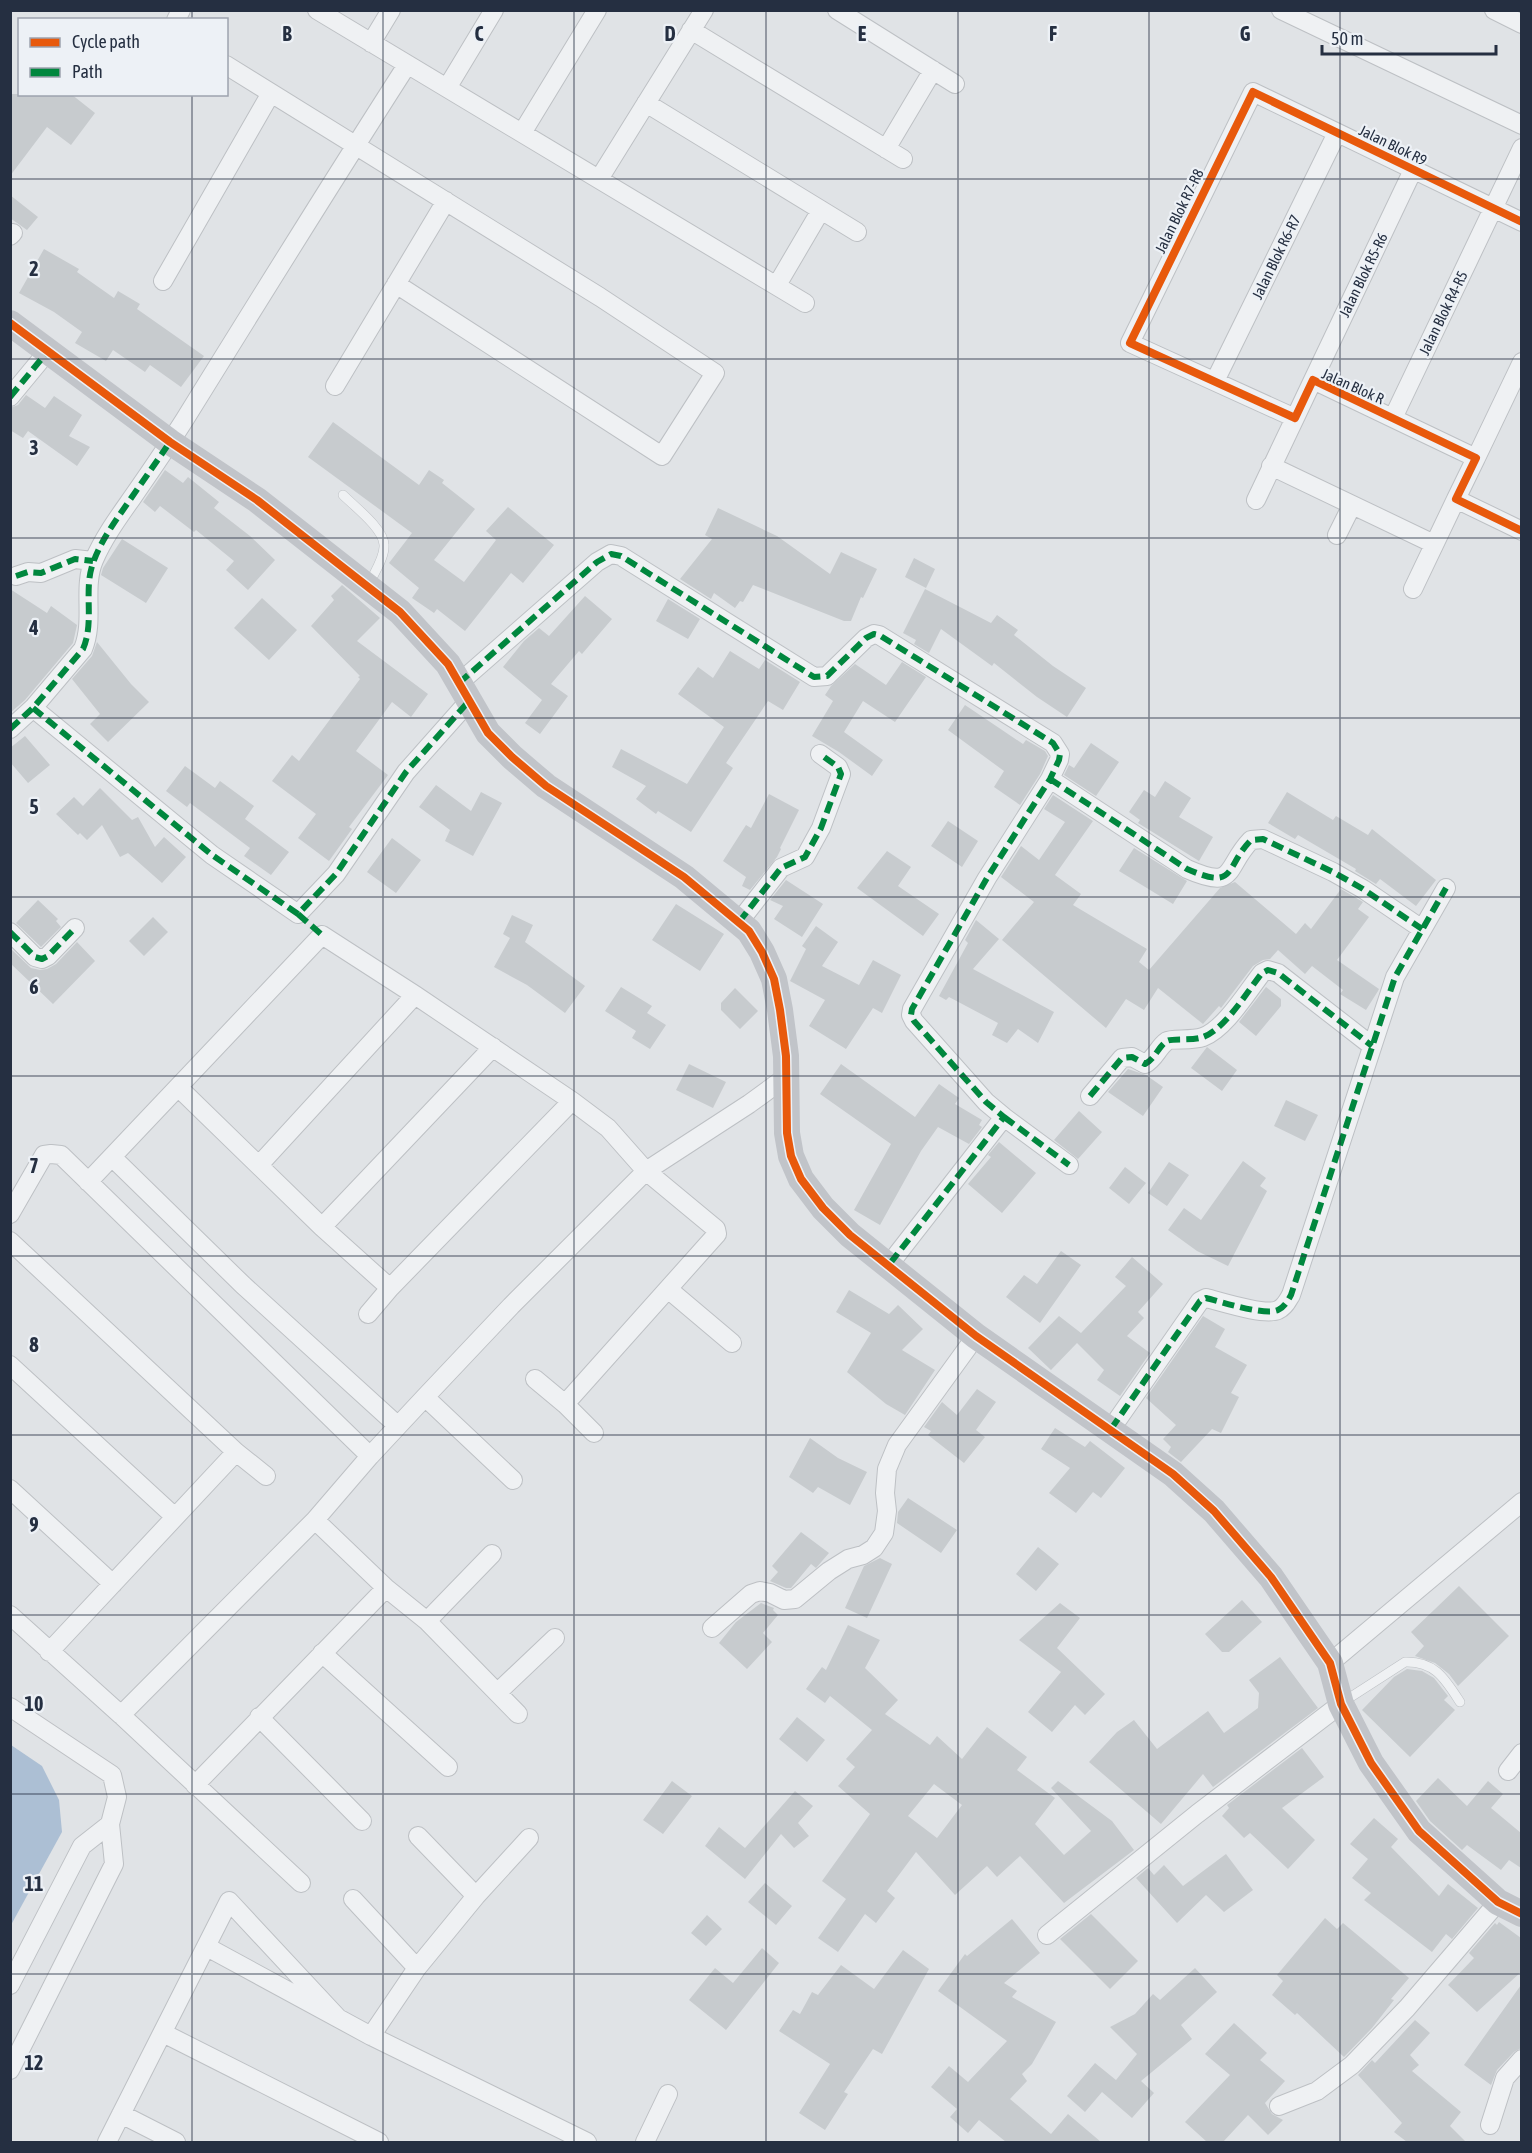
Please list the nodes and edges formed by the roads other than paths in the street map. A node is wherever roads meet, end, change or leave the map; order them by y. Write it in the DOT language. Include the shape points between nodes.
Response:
graph roads {
  1 [pos="317,10"];
  2 [pos="391,10"];
  3 [pos="494,10"];
  4 [pos="597,10"];
  5 [pos="704,10"];
  6 [pos="837,10"];
  7 [pos="1281,10"];
  8 [pos="1494,10"];
  9 [pos="1521,24"];
  10 [pos="691,30"];
  11 [pos="371,43"];
  12 [pos="407,65"];
  13 [pos="228,66"];
  14 [pos="933,70"];
  15 [pos="956,84"];
  16 [pos="447,88"];
  17 [pos="1252,92"];
  18 [pos="272,93"];
  19 [pos="646,103"];
  20 [pos="1521,125"];
  21 [pos="522,133"];
  22 [pos="1337,133"];
  23 [pos="355,146"];
  24 [pos="1521,148"];
  25 [pos="886,149"];
  26 [pos="903,159"];
  27 [pos="1413,170"];
  28 [pos="599,179"];
  29 [pos="446,201"];
  30 [pos="1493,208"];
  31 [pos="821,210"];
  32 [pos="1521,222"];
  33 [pos="857,232"];
  34 [pos="163,281"];
  35 [pos="396,284"];
  36 [pos="777,285"];
  37 [pos="805,303"];
  38 [pos="10,323"];
  39 [pos="48,351"];
  40 [pos="1521,362"];
  41 [pos="1313,380"];
  42 [pos="1215,381"];
  43 [pos="335,386"];
  44 [pos="10,397"];
  45 [pos="1295,418"];
  46 [pos="1393,418"];
  47 [pos="170,442"];
  48 [pos="1476,458"];
  49 [pos="1271,466"];
  50 [pos="343,495"];
  51 [pos="1456,499"];
  52 [pos="1256,500"];
  53 [pos="1352,504"];
  54 [pos="1521,531"];
  55 [pos="1337,535"];
  56 [pos="1434,544"];
  57 [pos="93,561"];
  58 [pos="16,576"];
  59 [pos="368,586"];
  60 [pos="1413,589"];
  61 [pos="464,692"];
  62 [pos="33,708"];
  63 [pos="10,729"];
  64 [pos="820,754"];
  65 [pos="1050,779"];
  66 [pos="1446,888"];
  67 [pos="298,914"];
  68 [pos="739,922"];
  69 [pos="75,928"];
  70 [pos="1422,929"];
  71 [pos="10,932"];
  72 [pos="322,935"];
  73 [pos="415,995"];
  74 [pos="1372,1046"];
  75 [pos="493,1047"];
  76 [pos="786,1077"];
  77 [pos="178,1087"];
  78 [pos="1090,1096"];
  79 [pos="572,1101"];
  80 [pos="1004,1117"];
  81 [pos="112,1157"];
  82 [pos="259,1165"];
  83 [pos="1069,1165"];
  84 [pos="646,1171"];
  85 [pos="88,1182"];
  86 [pos="10,1214"];
  87 [pos="322,1227"];
  88 [pos="10,1241"];
  89 [pos="888,1266"];
  90 [pos="390,1288"];
  91 [pos="668,1289"];
  92 [pos="368,1314"];
  93 [pos="976,1336"];
  94 [pos="732,1343"];
  95 [pos="10,1365"];
  96 [pos="535,1379"];
  97 [pos="425,1397"];
  98 [pos="565,1404"];
  99 [pos="398,1426"];
  100 [pos="1111,1429"];
  101 [pos="594,1433"];
  102 [pos="236,1452"];
  103 [pos="370,1456"];
  104 [pos="266,1476"];
  105 [pos="513,1480"];
  106 [pos="10,1489"];
  107 [pos="1518,1510"];
  108 [pos="175,1517"];
  109 [pos="315,1520"];
  110 [pos="492,1554"];
  111 [pos="113,1584"];
  112 [pos="386,1588"];
  113 [pos="10,1615"];
  114 [pos="427,1621"];
  115 [pos="712,1628"];
  116 [pos="555,1638"];
  117 [pos="50,1652"];
  118 [pos="322,1653"];
  119 [pos="1330,1663"];
  120 [pos="498,1692"];
  121 [pos="1460,1702"];
  122 [pos="1341,1704"];
  123 [pos="10,1707"];
  124 [pos="518,1714"];
  125 [pos="121,1715"];
  126 [pos="260,1717"];
  127 [pos="1521,1753"];
  128 [pos="448,1767"];
  129 [pos="1508,1772"];
  130 [pos="195,1785"];
  131 [pos="362,1821"];
  132 [pos="110,1824"];
  133 [pos="418,1836"];
  134 [pos="529,1838"];
  135 [pos="301,1884"];
  136 [pos="476,1896"];
  137 [pos="353,1899"];
  138 [pos="1498,1902"];
  139 [pos="1521,1914"];
  140 [pos="1047,1935"];
  141 [pos="207,1947"];
  142 [pos="417,1968"];
  143 [pos="10,1985"];
  144 [pos="338,2018"];
  145 [pos="162,2033"];
  146 [pos="371,2036"];
  147 [pos="1521,2059"];
  148 [pos="10,2070"];
  149 [pos="668,2094"];
  150 [pos="1279,2106"];
  151 [pos="121,2114"];
  152 [pos="1490,2125"];
  153 [pos="107,2142"];
  154 [pos="176,2142"];
  155 [pos="379,2142"];
  156 [pos="587,2142"];
  157 [pos="645,2142"];
  1 -- 11 [label="street"];
  2 -- 11 [label="street"];
  3 -- 16 [label="street"];
  4 -- 21 [label="street"];
  5 -- 10 [label="street"];
  6 -- 14 [label="street"];
  7 -- 20 [label="street"];
  8 -- 9 [label="street"];
  10 -- 19 [label="street"];
  10 -- 25 [label="street"];
  11 -- 12 [label="street"];
  12 -- 16 [label="street"];
  12 -- 23 [label="street"];
  13 -- 18 [label="street"];
  14 -- 15 [label="street"];
  14 -- 25 [label="street"];
  16 -- 21 [label="street"];
  17 -- 22 [label="street, Jalan Blok R9"];
  17 -- 42 [label="street, Jalan Blok R7-R8" via="1130,343"];
  18 -- 23 [label="street"];
  18 -- 34 [label="street"];
  19 -- 28 [label="street"];
  19 -- 31 [label="street"];
  21 -- 28 [label="street"];
  22 -- 27 [label="street, Jalan Blok R9"];
  22 -- 42 [label="street, Jalan Blok R6-R7"];
  23 -- 29 [label="street"];
  23 -- 47 [label="street"];
  24 -- 30 [label="street, Jalan Blok R4-R5"];
  25 -- 26 [label="street"];
  27 -- 30 [label="street, Jalan Blok R9"];
  27 -- 41 [label="street, Jalan Blok R5-R6"];
  28 -- 36 [label="street"];
  29 -- 35 [label="street"];
  29 -- 35 [label="street" via="715,373 662,456"];
  30 -- 32 [label="street, Jalan Blok R9"];
  30 -- 46 [label="street, Jalan Blok R4-R5"];
  31 -- 33 [label="street"];
  31 -- 36 [label="street"];
  35 -- 43 [label="street"];
  36 -- 37 [label="street"];
  38 -- 39 [label="street"];
  39 -- 44 [label="street"];
  39 -- 47 [label="street"];
  40 -- 48 [label="street"];
  41 -- 45 [label="street, Jalan Blok R"];
  41 -- 46 [label="street, Jalan Blok R"];
  42 -- 45 [label="street"];
  45 -- 49 [label="street, Jalan Blok R"];
  46 -- 48 [label="street, Jalan Blok R"];
  47 -- 57 [label="street" via="109,530"];
  47 -- 59 [label="street" via="257,500"];
  48 -- 51 [label="street"];
  49 -- 52 [label="street, Jalan Blok R"];
  49 -- 53 [label="street"];
  50 -- 59 [label="lane" via="383,538 383,551"];
  51 -- 54 [label="street"];
  51 -- 56 [label="street"];
  53 -- 55 [label="street"];
  53 -- 56 [label="street"];
  56 -- 60 [label="street"];
  57 -- 58 [label="street" via="75,559 41,573"];
  57 -- 62 [label="street" via="87,584 88,638"];
  59 -- 61 [label="street" via="432,646"];
  61 -- 65 [label="street" via="597,562 611,554 621,556 814,677 827,676 871,635 883,637 1053,743 1060,754"];
  61 -- 67 [label="street" via="336,874"];
  61 -- 68 [label="street" via="488,733 546,786 684,877"];
  62 -- 63 [label="street"];
  62 -- 67 [label="street" via="212,855"];
  64 -- 68 [label="street" via="841,774 821,828 805,857 781,868"];
  65 -- 70 [label="street" via="1203,876 1225,877 1251,840 1263,839 1333,872"];
  65 -- 80 [label="street" via="981,888 911,1015 986,1102"];
  66 -- 70 [label="street"];
  67 -- 72 [label="street"];
  68 -- 76 [label="street" via="762,952 774,979"];
  69 -- 71 [label="street" via="42,959"];
  70 -- 74 [label="street" via="1395,977"];
  72 -- 73 [label="street"];
  72 -- 77 [label="street"];
  73 -- 75 [label="street"];
  73 -- 82 [label="street"];
  74 -- 78 [label="street" via="1278,973 1268,970 1216,1030 1192,1040 1170,1039 1145,1064 1131,1057 1122,1058"];
  74 -- 100 [label="street" via="1284,1307 1266,1311 1206,1298 1200,1301"];
  75 -- 79 [label="street"];
  75 -- 87 [label="street"];
  76 -- 84 [label="street"];
  76 -- 89 [label="street" via="787,1132 801,1179 823,1208"];
  77 -- 81 [label="street"];
  77 -- 82 [label="street"];
  79 -- 84 [label="street" via="608,1128"];
  79 -- 90 [label="street"];
  80 -- 83 [label="street"];
  80 -- 89 [label="street"];
  81 -- 85 [label="street"];
  81 -- 99 [label="street" via="243,1285"];
  82 -- 87 [label="street"];
  84 -- 91 [label="street" via="716,1229 717,1234"];
  84 -- 97 [label="street"];
  85 -- 86 [label="street" via="61,1155 44,1155"];
  85 -- 103 [label="street"];
  87 -- 90 [label="street"];
  88 -- 102 [label="street"];
  89 -- 93 [label="street"];
  90 -- 92 [label="street"];
  91 -- 94 [label="street"];
  91 -- 98 [label="street"];
  93 -- 100 [label="street"];
  93 -- 115 [label="street" via="897,1445 887,1469 884,1533 874,1548 829,1571 795,1599 784,1600 760,1591 751,1594"];
  95 -- 108 [label="street"];
  96 -- 98 [label="street"];
  97 -- 99 [label="street"];
  97 -- 105 [label="street"];
  98 -- 101 [label="street"];
  99 -- 103 [label="street"];
  100 -- 119 [label="street" via="1173,1474 1214,1511 1270,1577"];
  102 -- 104 [label="street"];
  102 -- 108 [label="street"];
  103 -- 109 [label="street"];
  106 -- 111 [label="street"];
  107 -- 119 [label="street"];
  108 -- 111 [label="street"];
  109 -- 112 [label="street"];
  109 -- 125 [label="street"];
  110 -- 114 [label="street"];
  111 -- 117 [label="street"];
  112 -- 114 [label="street"];
  112 -- 118 [label="street"];
  113 -- 117 [label="street"];
  114 -- 120 [label="street"];
  116 -- 120 [label="street"];
  117 -- 125 [label="street"];
  118 -- 126 [label="street"];
  118 -- 128 [label="street"];
  119 -- 122 [label="street"];
  120 -- 124 [label="street"];
  121 -- 122 [label="lane" via="1443,1676 1431,1667 1405,1662"];
  122 -- 138 [label="street" via="1371,1763 1419,1831"];
  122 -- 140 [label="street"];
  123 -- 132 [label="street" via="112,1775 117,1797"];
  125 -- 130 [label="street"];
  126 -- 130 [label="street"];
  126 -- 131 [label="street"];
  127 -- 129 [label="street"];
  130 -- 135 [label="street"];
  132 -- 143 [label="street" via="82,1846"];
  132 -- 148 [label="street" via="114,1864"];
  133 -- 136 [label="street"];
  134 -- 136 [label="street"];
  136 -- 142 [label="street"];
  137 -- 142 [label="street"];
  138 -- 139 [label="street"];
  138 -- 150 [label="street" via="1352,2065 1317,2091"];
  141 -- 144 [label="street"];
  141 -- 144 [label="street" via="229,1901"];
  141 -- 145 [label="street"];
  142 -- 146 [label="street"];
  144 -- 146 [label="street"];
  145 -- 151 [label="street"];
  145 -- 155 [label="street"];
  146 -- 156 [label="street"];
  147 -- 152 [label="street" via="1505,2078"];
  149 -- 157 [label="street"];
  151 -- 153 [label="street"];
  151 -- 154 [label="street"];
}
